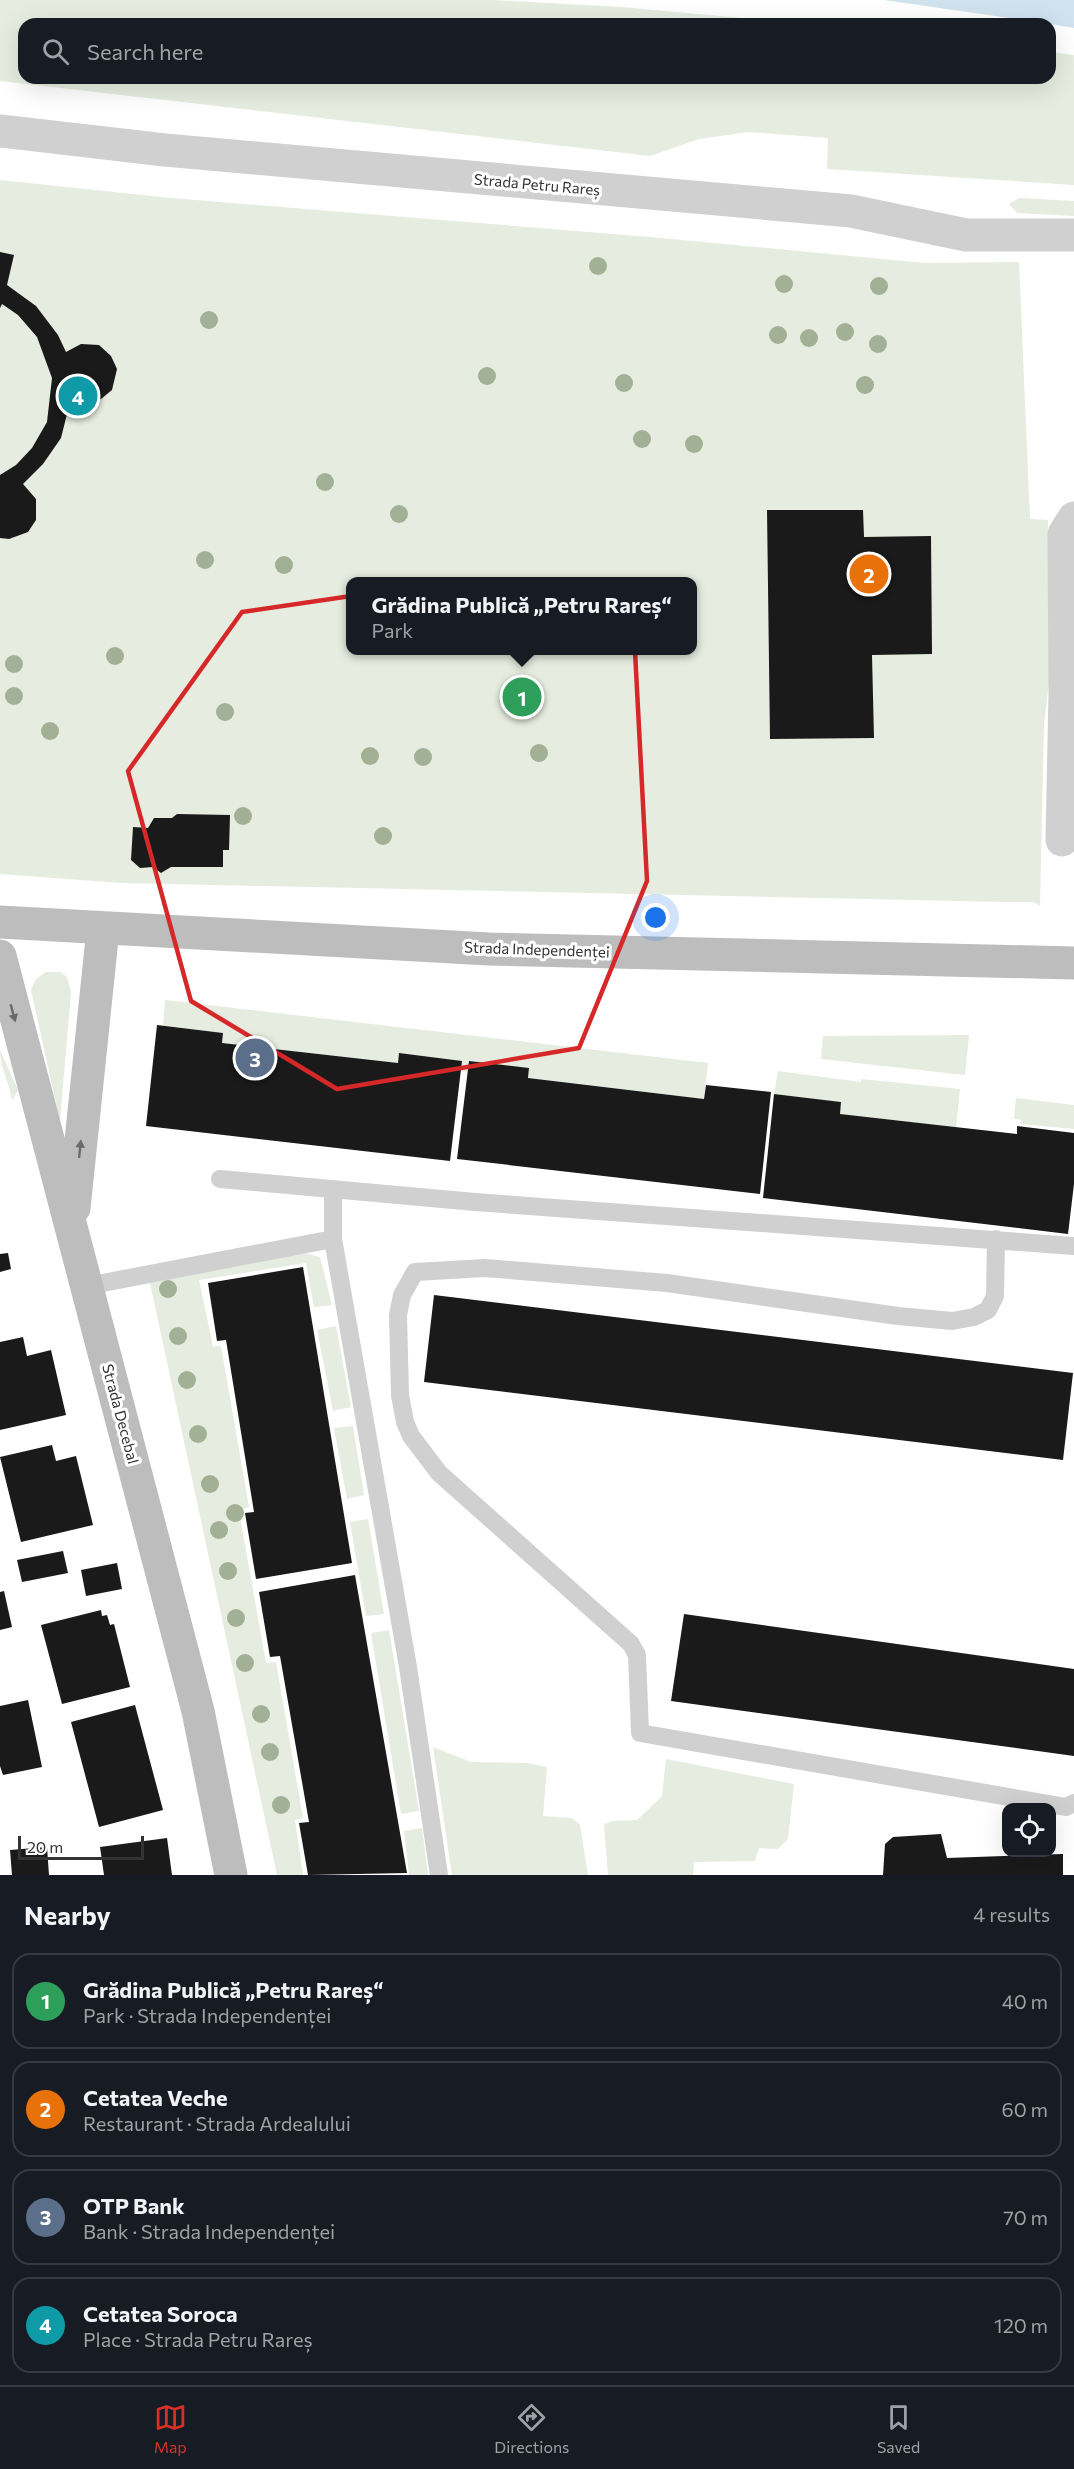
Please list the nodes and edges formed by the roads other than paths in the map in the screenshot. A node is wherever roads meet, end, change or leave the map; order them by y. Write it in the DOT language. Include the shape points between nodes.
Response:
graph roads {
  1 [pos="0,131"];
  2 [pos="1074,235"];
  3 [pos="1074,518"];
  4 [pos="1062,840"];
  5 [pos="0,922"];
  6 [pos="103,929"];
  7 [pos="0,956"];
  8 [pos="1074,963"];
  9 [pos="220,1179"];
  10 [pos="333,1189"];
  11 [pos="72,1228"];
  12 [pos="333,1239"];
  13 [pos="996,1239"];
  14 [pos="1074,1246"];
  15 [pos="87,1286"];
  16 [pos="1074,1803"];
  17 [pos="231,1875"];
  18 [pos="439,1875"];
  1 -- 2 [label="street, Strada Petru Rareș" via="177,152 851,211 966,235"];
  3 -- 4 [label="street" via="1064,534"];
  5 -- 6 [label="main road, Strada Independenței"];
  6 -- 8 [label="main road, Strada Independenței" via="489,949"];
  11 -- 6 [label="main road, one-way"];
  7 -- 11 [label="main road, Strada Decebal, one-way"];
  9 -- 10 [label="lane"];
  10 -- 12 [label="lane"];
  10 -- 13 [label="lane"];
  11 -- 15 [label="main road, Strada Decebal"];
  12 -- 15 [label="lane"];
  12 -- 18 [label="lane" via="406,1656"];
  13 -- 14 [label="lane"];
  13 -- 16 [label="lane" via="995,1296 988,1310 952,1321 667,1283 485,1268 415,1272 402,1294 398,1316 400,1395 411,1436 439,1473 631,1644 637,1655 640,1733 1066,1807"];
  15 -- 17 [label="main road, Strada Decebal" via="198,1711"];
}
